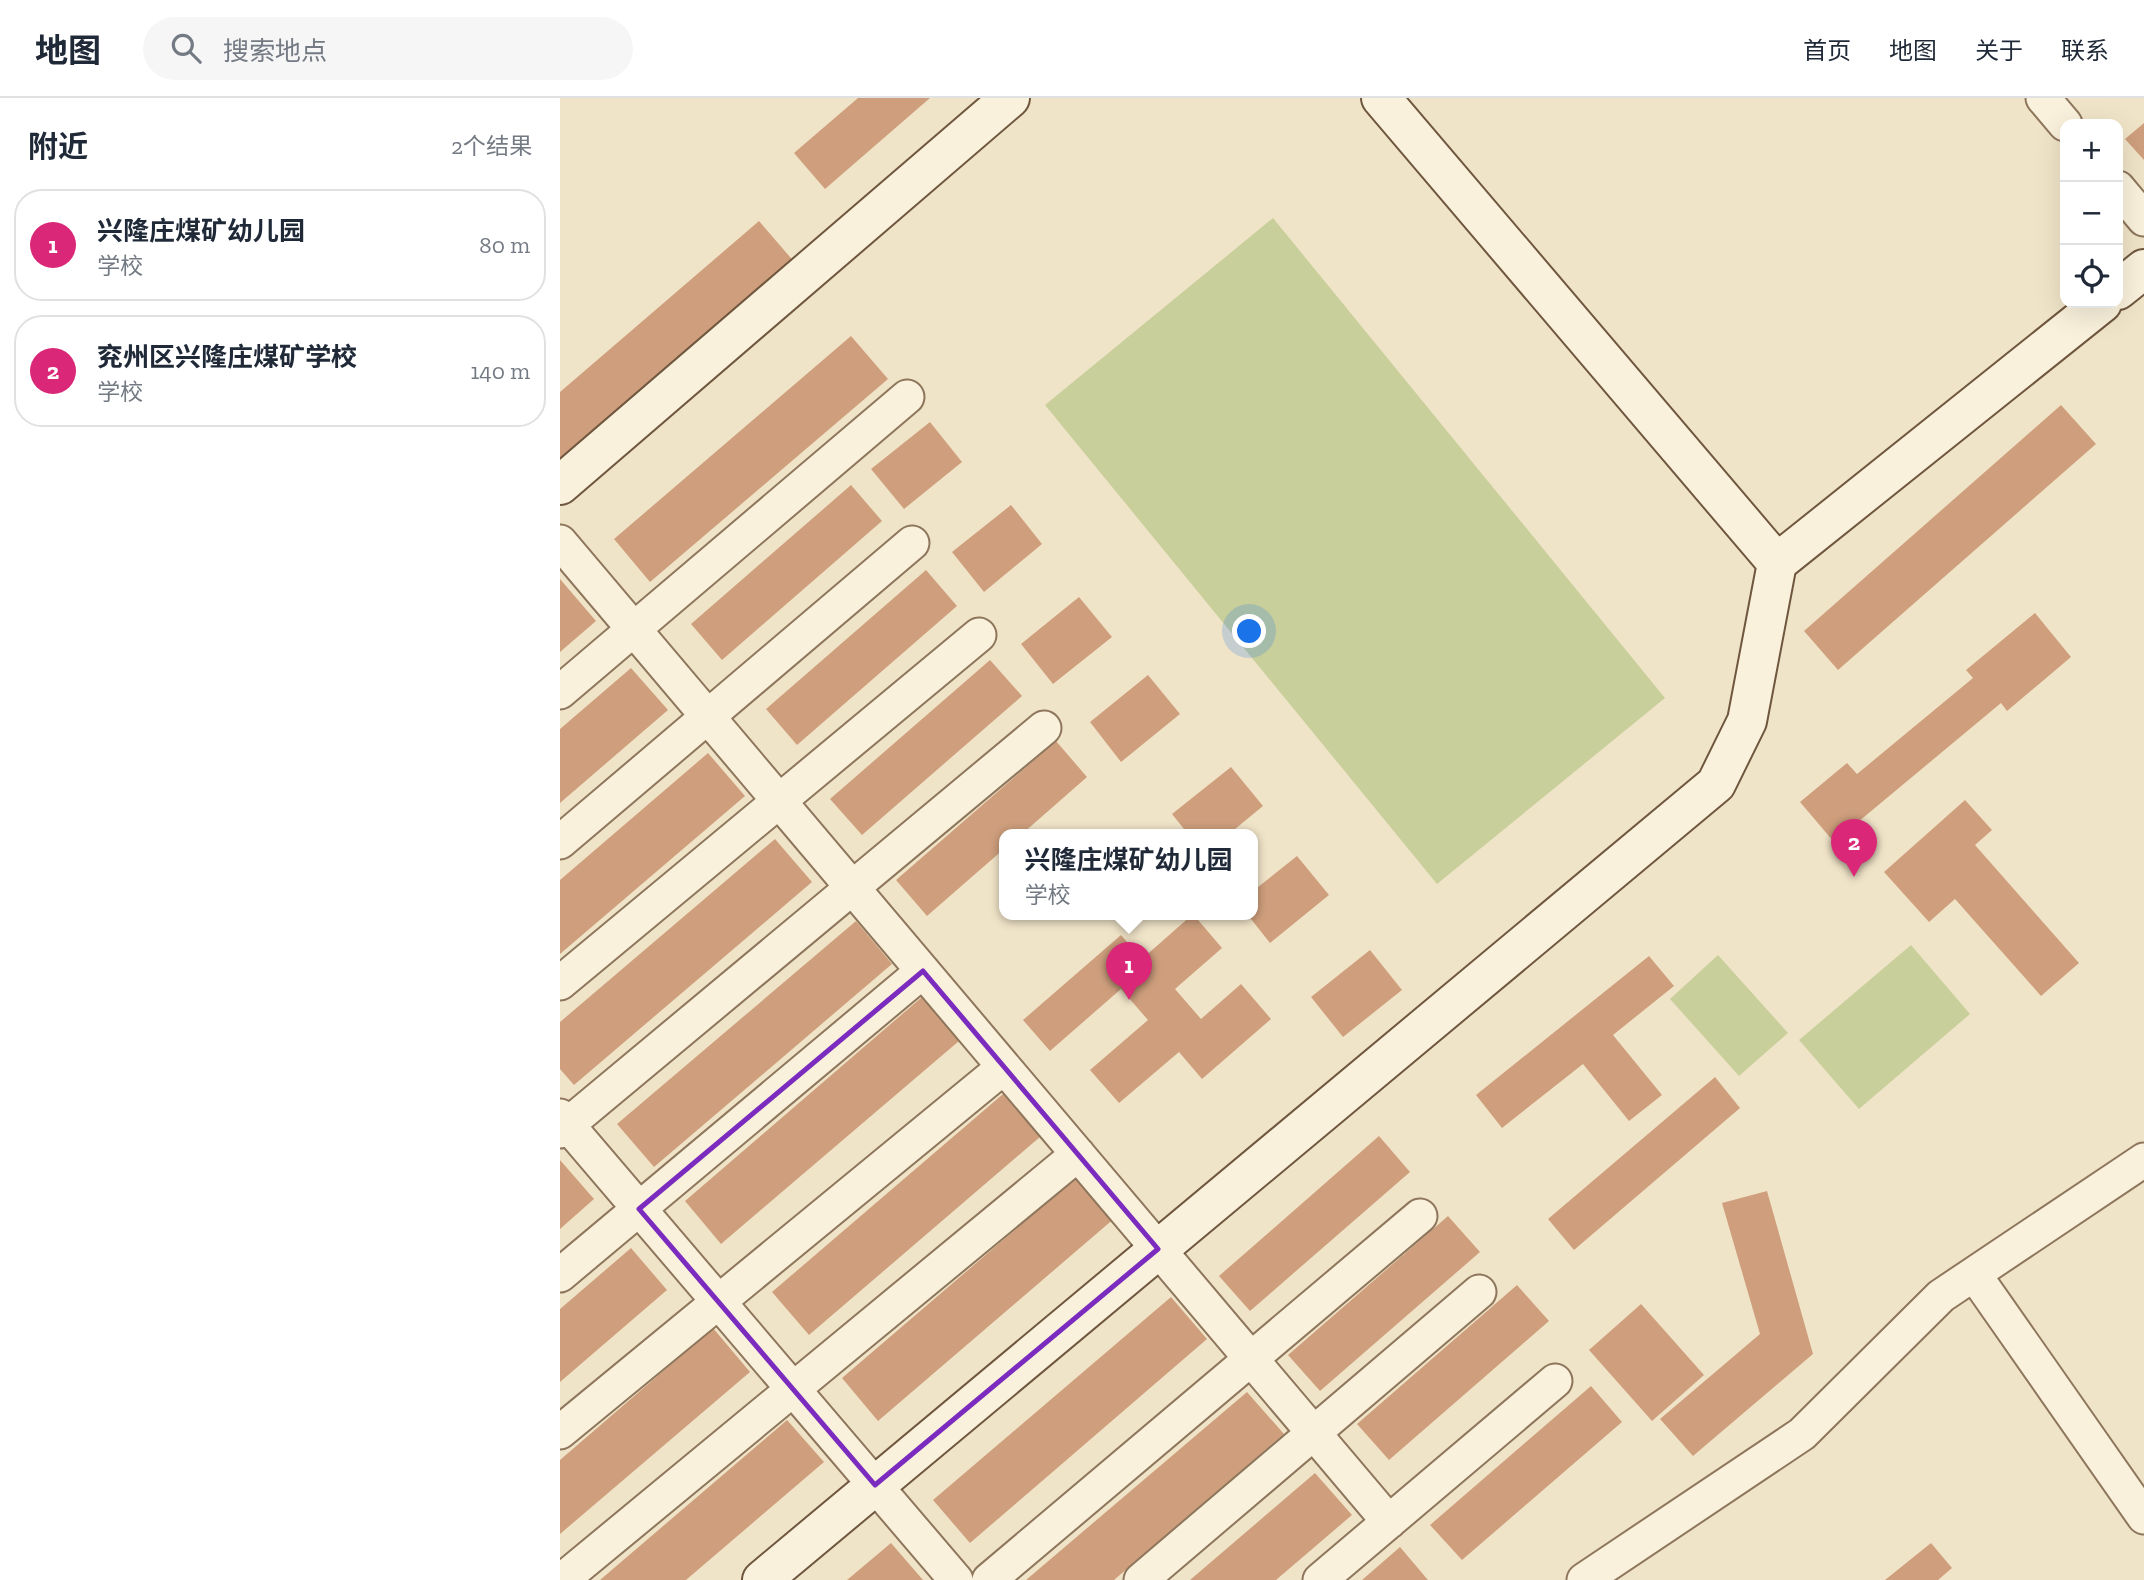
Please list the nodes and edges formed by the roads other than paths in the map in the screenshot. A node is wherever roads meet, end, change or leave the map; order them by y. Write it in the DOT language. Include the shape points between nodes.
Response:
graph roads {
  1 [pos="1010,98"];
  2 [pos="1381,98"];
  3 [pos="2043,98"];
  4 [pos="2061,119"];
  5 [pos="2123,194"];
  6 [pos="2144,219"];
  7 [pos="2144,269"];
  8 [pos="2123,286"];
  9 [pos="2096,308"];
  10 [pos="907,397"];
  11 [pos="560,485"];
  12 [pos="560,542"];
  13 [pos="912,543"];
  14 [pos="1777,563"];
  15 [pos="634,629"];
  16 [pos="979,635"];
  17 [pos="560,692"];
  18 [pos="707,716"];
  19 [pos="1044,728"];
  20 [pos="779,801"];
  21 [pos="560,842"];
  22 [pos="852,887"];
  23 [pos="923,971"];
  24 [pos="560,983"];
  25 [pos="1004,1067"];
  26 [pos="562,1124"];
  27 [pos="1078,1154"];
  28 [pos="2144,1160"];
  29 [pos="639,1209"];
  30 [pos="1420,1216"];
  31 [pos="1158,1249"];
  32 [pos="1974,1274"];
  33 [pos="560,1275"];
  34 [pos="1479,1292"];
  35 [pos="719,1302"];
  36 [pos="1251,1359"];
  37 [pos="1555,1381"];
  38 [pos="793,1389"];
  39 [pos="560,1432"];
  40 [pos="1314,1433"];
  41 [pos="875,1485"];
  42 [pos="2144,1517"];
  43 [pos="1389,1522"];
  44 [pos="1619,1571"];
  45 [pos="562,1580"];
  46 [pos="762,1580"];
  47 [pos="956,1580"];
  48 [pos="989,1580"];
  49 [pos="1141,1580"];
  50 [pos="1320,1580"];
  51 [pos="1584,1580"];
  1 -- 11 [label="street"];
  2 -- 14 [label="street"];
  3 -- 4 [label="street"];
  5 -- 6 [label="street"];
  7 -- 8 [label="street"];
  9 -- 14 [label="street"];
  10 -- 15 [label="street"];
  12 -- 15 [label="street"];
  13 -- 18 [label="street"];
  14 -- 31 [label="street" via="1747,721 1716,784"];
  15 -- 17 [label="street"];
  15 -- 18 [label="street"];
  16 -- 20 [label="street"];
  18 -- 20 [label="street"];
  18 -- 21 [label="street"];
  19 -- 22 [label="street"];
  20 -- 22 [label="street"];
  20 -- 24 [label="street"];
  22 -- 23 [label="street"];
  22 -- 26 [label="street"];
  23 -- 25 [label="street"];
  23 -- 29 [label="street"];
  25 -- 27 [label="street"];
  25 -- 35 [label="street"];
  26 -- 29 [label="street"];
  27 -- 31 [label="street"];
  27 -- 38 [label="street"];
  28 -- 32 [label="street"];
  29 -- 33 [label="street"];
  29 -- 35 [label="street"];
  30 -- 36 [label="street"];
  31 -- 36 [label="street"];
  31 -- 41 [label="street"];
  32 -- 42 [label="street"];
  32 -- 44 [label="street" via="1941,1296 1802,1434"];
  34 -- 40 [label="street"];
  35 -- 38 [label="street"];
  35 -- 39 [label="street"];
  36 -- 40 [label="street"];
  36 -- 48 [label="street"];
  37 -- 43 [label="street"];
  38 -- 41 [label="street"];
  38 -- 45 [label="street"];
  40 -- 43 [label="street"];
  40 -- 49 [label="street"];
  41 -- 46 [label="street"];
  41 -- 47 [label="street"];
  43 -- 50 [label="street"];
  44 -- 51 [label="street"];
}
